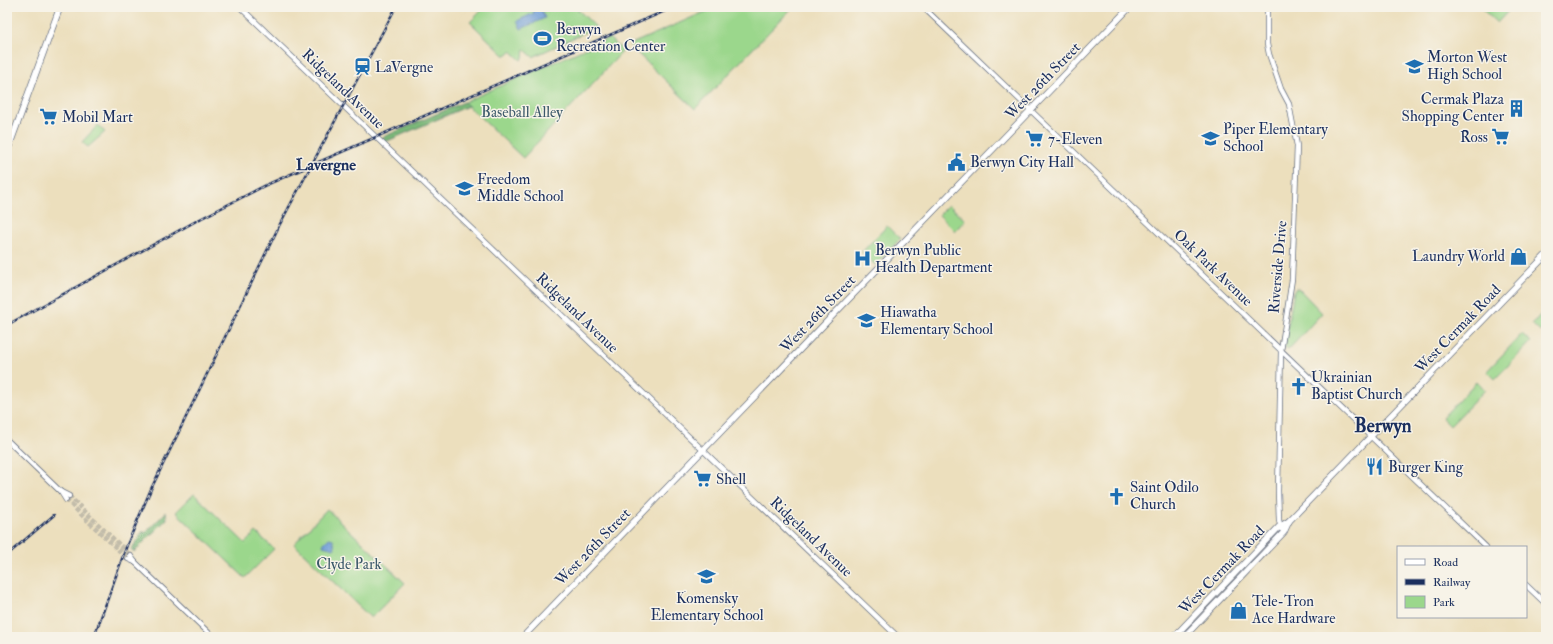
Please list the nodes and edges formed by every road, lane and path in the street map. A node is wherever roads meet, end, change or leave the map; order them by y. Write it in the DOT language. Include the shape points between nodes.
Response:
graph roads {
  1 [pos="60,7"];
  2 [pos="240,7"];
  3 [pos="923,7"];
  4 [pos="1130,7"];
  5 [pos="1268,7"];
  6 [pos="1031,111"];
  7 [pos="7,152"];
  8 [pos="1546,250"];
  9 [pos="1545,256"];
  10 [pos="1281,351"];
  11 [pos="1371,437"];
  12 [pos="7,440"];
  13 [pos="703,451"];
  14 [pos="68,498"];
  15 [pos="1289,521"];
  16 [pos="1279,527"];
  17 [pos="1284,532"];
  18 [pos="1485,546"];
  19 [pos="129,557"];
  20 [pos="1527,586"];
  21 [pos="1546,604"];
  22 [pos="213,637"];
  23 [pos="523,637"];
  24 [pos="898,637"];
  25 [pos="1174,637"];
  26 [pos="1184,637"];
  1 -- 7 [label="main road"];
  2 -- 13 [label="street, Ridgeland Avenue"];
  3 -- 6 [label="street, Oak Park Avenue"];
  4 -- 6 [label="main road, West 26th Street"];
  5 -- 10 [label="street, Riverside Drive" via="1269,54 1289,104 1297,146 1292,279"];
  6 -- 10 [label="street, Oak Park Avenue"];
  6 -- 13 [label="main road, West 26th Street"];
  8 -- 9 [label="main road, West Cermak Road"];
  9 -- 11 [label="main road, West Cermak Road"];
  10 -- 11 [label="street, Oak Park Avenue"];
  10 -- 16 [label="street, Riverside Drive"];
  11 -- 15 [label="main road, West Cermak Road"];
  11 -- 18 [label="street, Oak Park Avenue"];
  12 -- 14 [label="street"];
  13 -- 23 [label="main road, West 26th Street"];
  13 -- 24 [label="street, Ridgeland Avenue"];
  15 -- 16 [label="main road, West Cermak Road"];
  15 -- 17 [label="main road, West Cermak Road"];
  16 -- 17 [label="street"];
  16 -- 25 [label="main road, West Cermak Road"];
  17 -- 26 [label="main road, West Cermak Road"];
  19 -- 22 [label="street"];
  20 -- 21 [label="street"];
}
